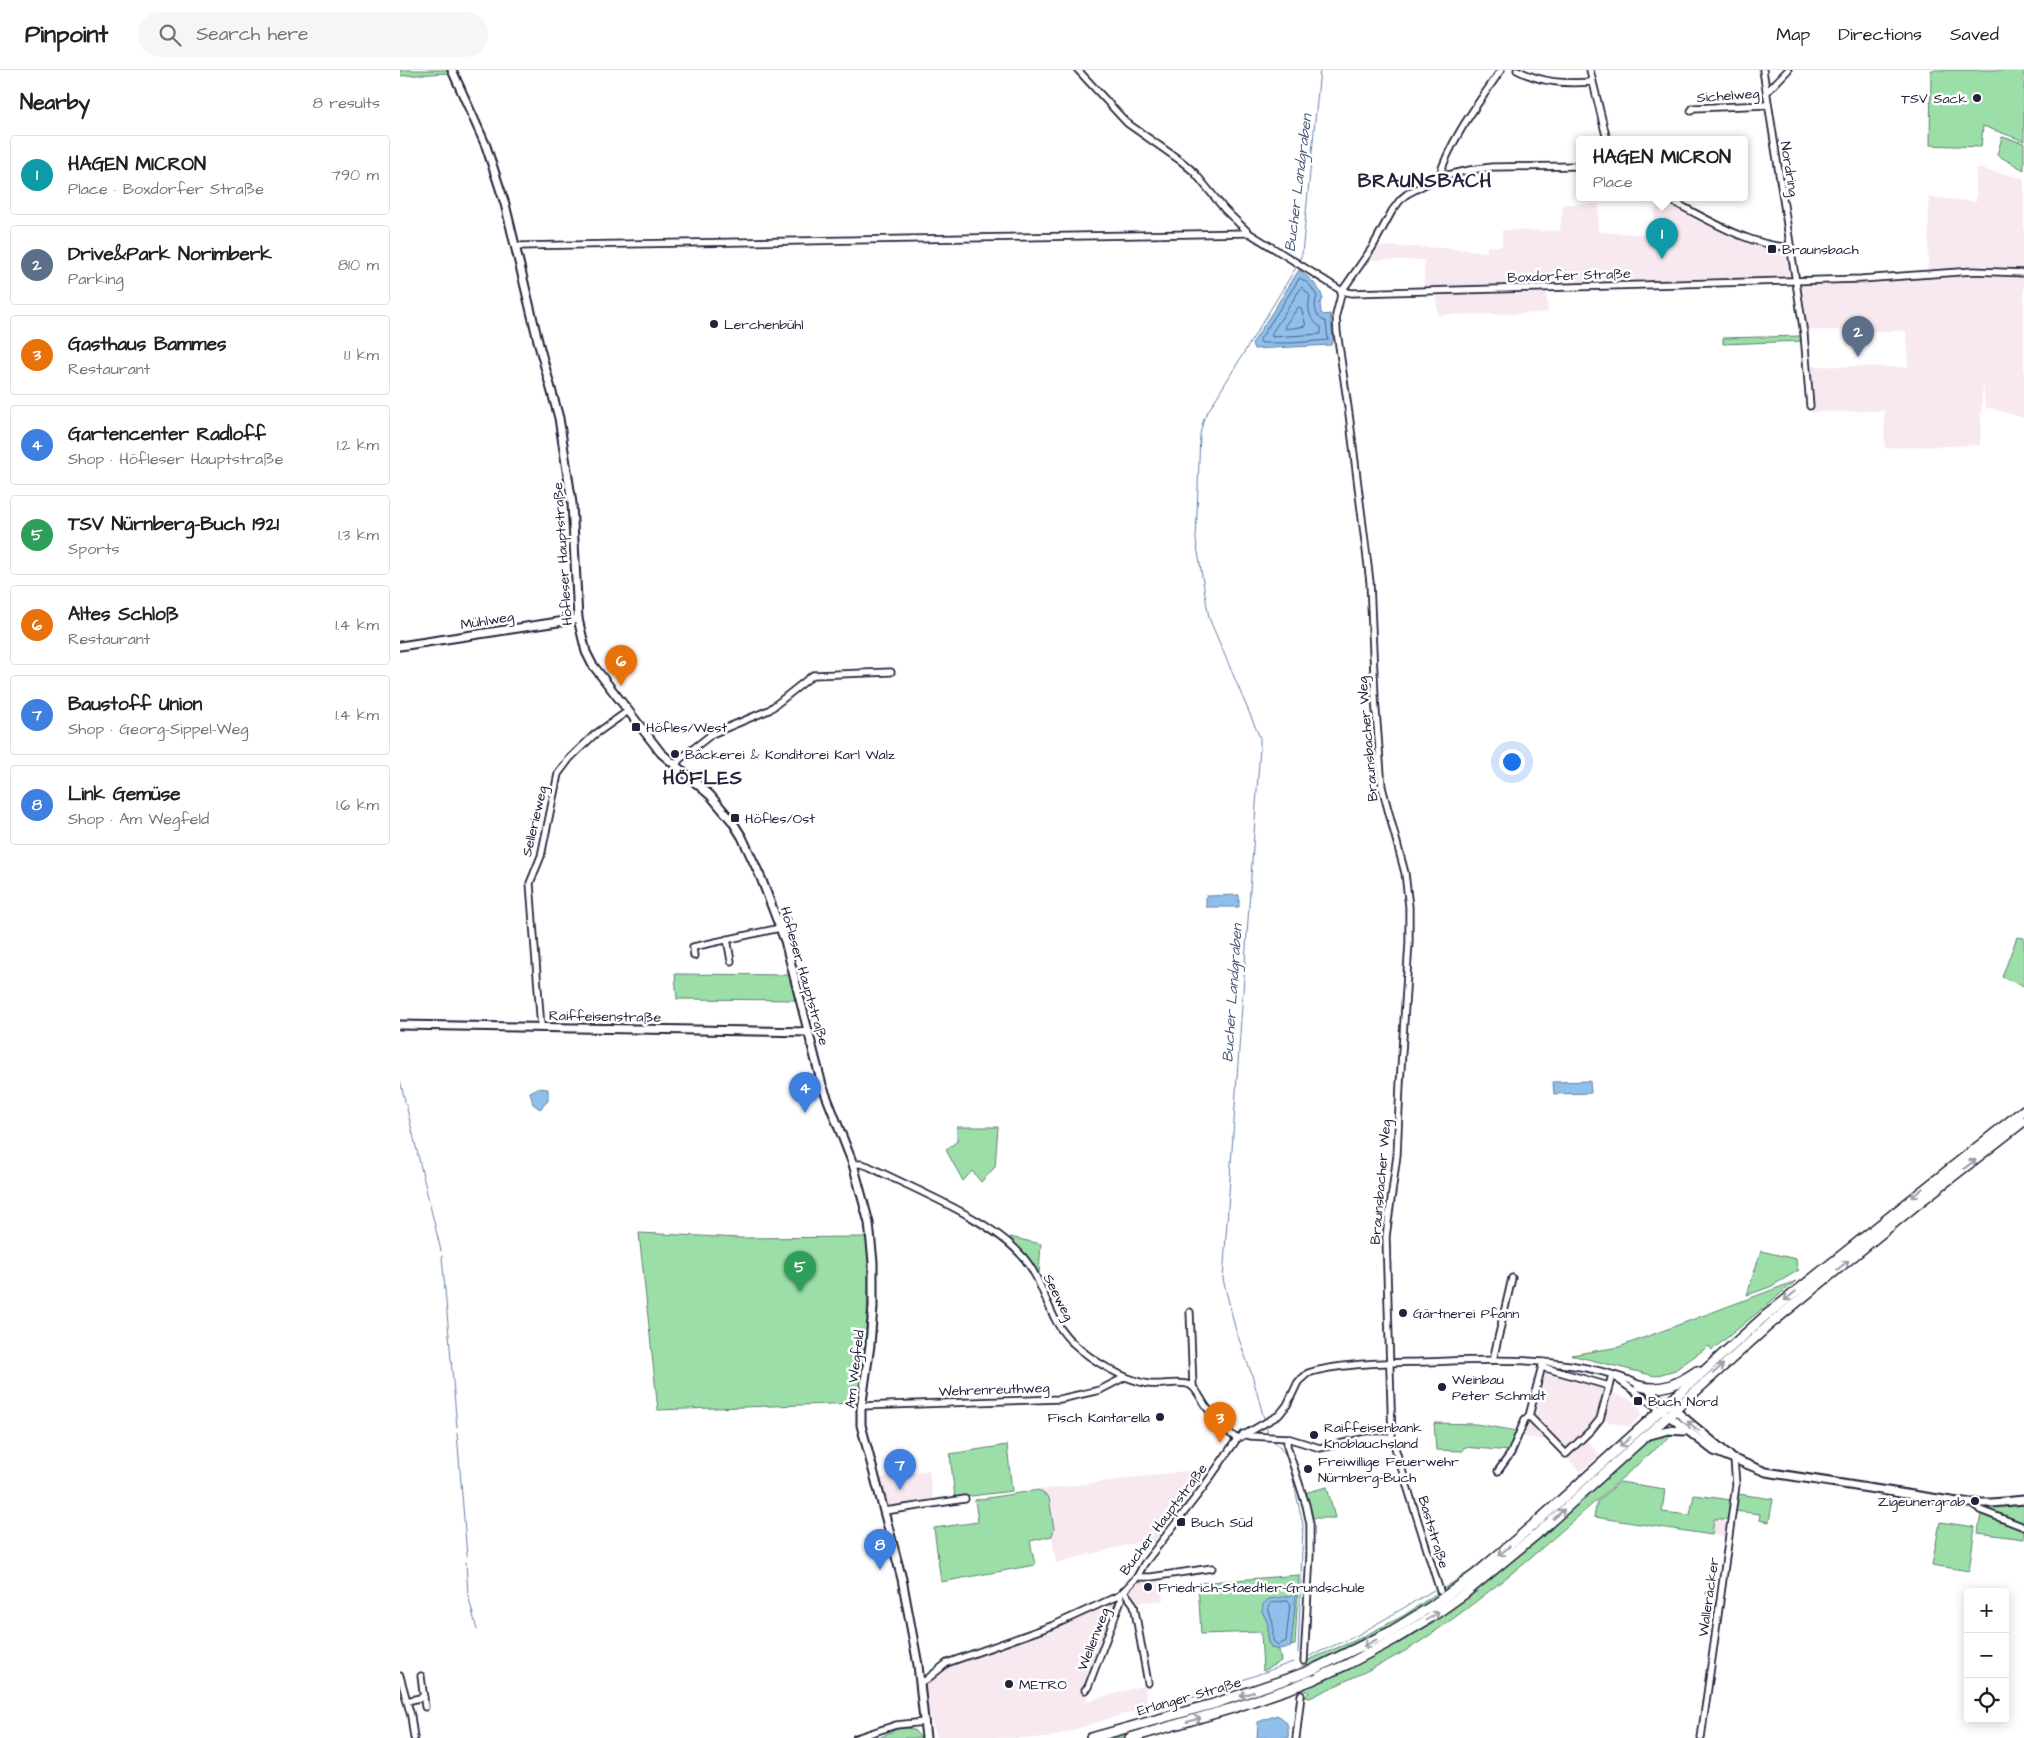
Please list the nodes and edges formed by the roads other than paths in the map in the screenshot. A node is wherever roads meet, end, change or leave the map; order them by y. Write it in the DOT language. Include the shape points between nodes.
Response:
graph roads {
  1 [pos="452,70"];
  2 [pos="1078,70"];
  3 [pos="1501,70"];
  4 [pos="1517,70"];
  5 [pos="1590,70"];
  6 [pos="1763,70"];
  7 [pos="1788,70"];
  8 [pos="1592,82"];
  9 [pos="1766,93"];
  10 [pos="1768,105"];
  11 [pos="1691,111"];
  12 [pos="1606,136"];
  13 [pos="1576,166"];
  14 [pos="1439,177"];
  15 [pos="1672,201"];
  16 [pos="1249,233"];
  17 [pos="516,246"];
  18 [pos="1790,247"];
  19 [pos="2024,273"];
  20 [pos="1796,281"];
  21 [pos="1342,291"];
  22 [pos="1810,406"];
  23 [pos="578,619"];
  24 [pos="400,646"];
  25 [pos="891,672"];
  26 [pos="628,711"];
  27 [pos="675,766"];
  28 [pos="780,928"];
  29 [pos="728,939"];
  30 [pos="694,956"];
  31 [pos="731,961"];
  32 [pos="400,1025"];
  33 [pos="540,1028"];
  34 [pos="809,1032"];
  35 [pos="2024,1110"];
  36 [pos="2024,1121"];
  37 [pos="853,1164"];
  38 [pos="1512,1278"];
  39 [pos="1190,1312"];
  40 [pos="1493,1360"];
  41 [pos="1390,1363"];
  42 [pos="1713,1363"];
  43 [pos="1543,1365"];
  44 [pos="1612,1375"];
  45 [pos="1124,1377"];
  46 [pos="1193,1386"];
  47 [pos="1609,1386"];
  48 [pos="1639,1386"];
  49 [pos="861,1406"];
  50 [pos="1668,1410"];
  51 [pos="1529,1416"];
  52 [pos="1687,1432"];
  53 [pos="1243,1434"];
  54 [pos="1645,1436"];
  55 [pos="1287,1438"];
  56 [pos="1392,1438"];
  57 [pos="1237,1439"];
  58 [pos="1734,1459"];
  59 [pos="1498,1471"];
  60 [pos="965,1499"];
  61 [pos="2024,1500"];
  62 [pos="1974,1504"];
  63 [pos="885,1511"];
  64 [pos="2024,1527"];
  65 [pos="1212,1568"];
  66 [pos="1136,1577"];
  67 [pos="1440,1591"];
  68 [pos="1122,1593"];
  69 [pos="1304,1661"];
  70 [pos="400,1676"];
  71 [pos="421,1676"];
  72 [pos="920,1682"];
  73 [pos="1148,1683"];
  74 [pos="1085,1690"];
  75 [pos="1301,1695"];
  76 [pos="424,1697"];
  77 [pos="407,1702"];
  78 [pos="425,1707"];
  79 [pos="925,1722"];
  80 [pos="414,1738"];
  81 [pos="856,1738"];
  82 [pos="926,1738"];
  83 [pos="931,1738"];
  84 [pos="1091,1738"];
  85 [pos="1130,1738"];
  86 [pos="1296,1738"];
  87 [pos="1701,1738"];
  1 -- 17 [label="street, Höfleser Hauptstraße" via="496,173"];
  2 -- 16 [label="street" via="1127,123 1194,172"];
  3 -- 14 [label="street" via="1464,125"];
  4 -- 8 [label="street" via="1553,82"];
  5 -- 8 [label="street"];
  6 -- 9 [label="street, Nordring"];
  7 -- 9 [label="street"];
  8 -- 12 [label="street"];
  9 -- 10 [label="street, Nordring"];
  10 -- 11 [label="street, Sichelweg" via="1693,108"];
  10 -- 18 [label="street, Nordring"];
  13 -- 14 [label="street" via="1492,167"];
  14 -- 21 [label="street" via="1401,199"];
  15 -- 18 [label="street" via="1746,236 1777,247"];
  16 -- 17 [label="street"];
  16 -- 21 [label="street"];
  17 -- 23 [label="street, Höfleser Hauptstraße" via="566,454"];
  18 -- 20 [label="street, Nordring"];
  19 -- 20 [label="street, Boxdorfer Straße" via="1973,271"];
  20 -- 21 [label="street, Boxdorfer Straße"];
  20 -- 22 [label="street"];
  21 -- 41 [label="street, Braunsbacher Weg" via="1337,308 1337,332 1369,575 1381,780 1404,872 1409,907 1397,1155 1386,1237"];
  23 -- 24 [label="street, Mühlweg"];
  23 -- 26 [label="street, Höfleser Hauptstraße" via="589,659"];
  25 -- 27 [label="street" via="813,674 769,710 712,734"];
  26 -- 27 [label="street, Höfleser Hauptstraße"];
  26 -- 33 [label="street, Sellerieweg" via="594,735 558,774 541,856 530,882"];
  27 -- 28 [label="street, Höfleser Hauptstraße" via="717,802 737,828"];
  28 -- 29 [label="street"];
  28 -- 34 [label="street, Höfleser Hauptstraße"];
  29 -- 30 [label="street" via="693,947"];
  29 -- 31 [label="street"];
  32 -- 33 [label="street, Raiffeisenstraße"];
  33 -- 34 [label="street, Raiffeisenstraße"];
  34 -- 37 [label="street, Höfleser Hauptstraße" via="823,1089"];
  35 -- 42 [label="main road, one-way" via="1771,1311"];
  50 -- 36 [label="main road, one-way" via="1916,1205"];
  37 -- 45 [label="street, Seeweg" via="864,1165 930,1197 1008,1242 1025,1260 1071,1342"];
  37 -- 49 [label="street, Am Wegfeld" via="869,1223 874,1280 870,1345"];
  38 -- 40 [label="street"];
  39 -- 46 [label="street"];
  40 -- 41 [label="street, Bucher Hauptstraße"];
  40 -- 43 [label="street, Bucher Hauptstraße"];
  41 -- 53 [label="street, Bucher Hauptstraße" via="1308,1373 1298,1382 1283,1410"];
  41 -- 56 [label="street, Baststraße"];
  42 -- 48 [label="main road" via="1677,1384 1664,1388"];
  42 -- 50 [label="main road"];
  43 -- 44 [label="street, Bucher Hauptstraße" via="1566,1365"];
  43 -- 47 [label="street, Bucher Hauptstraße"];
  43 -- 51 [label="street"];
  44 -- 47 [label="street"];
  44 -- 48 [label="street, Bucher Hauptstraße"];
  44 -- 50 [label="street, Bucher Hauptstraße"];
  45 -- 46 [label="street, Seeweg" via="1149,1384"];
  45 -- 49 [label="street, Wehrenreuthweg" via="1100,1390 1060,1399"];
  46 -- 57 [label="street" via="1224,1430"];
  47 -- 51 [label="street" via="1600,1419 1566,1454"];
  48 -- 50 [label="street, Bucher Hauptstraße"];
  49 -- 63 [label="street, Am Wegfeld" via="862,1436"];
  50 -- 52 [label="street"];
  50 -- 54 [label="main road, Erlanger Straße"];
  58 -- 50 [label="street, one-way"];
  50 -- 84 [label="main road, Erlanger Straße, one-way, bridge" via="1460,1586 1390,1632 1293,1677 1202,1708"];
  51 -- 59 [label="street"];
  52 -- 54 [label="street" via="1668,1430"];
  52 -- 58 [label="street" via="1718,1454"];
  53 -- 55 [label="street"];
  53 -- 57 [label="street, Bucher Hauptstraße"];
  85 -- 54 [label="main road, Erlanger Straße, one-way, bridge" via="1291,1688 1380,1648 1454,1601 1516,1552"];
  55 -- 56 [label="street" via="1320,1448 1367,1438"];
  55 -- 69 [label="street" via="1310,1524"];
  56 -- 67 [label="street, Baststraße"];
  57 -- 66 [label="street, Bucher Hauptstraße"];
  58 -- 62 [label="street" via="1771,1474"];
  58 -- 87 [label="street, Walleräcker" via="1736,1485"];
  60 -- 63 [label="street"];
  61 -- 62 [label="street"];
  62 -- 64 [label="street" via="1980,1510"];
  63 -- 72 [label="street, Am Wegfeld" via="902,1579"];
  65 -- 66 [label="street"];
  66 -- 68 [label="street, Bucher Hauptstraße"];
  68 -- 72 [label="street, Bucher Hauptstraße" via="1054,1625 947,1663"];
  68 -- 73 [label="street" via="1134,1605"];
  68 -- 74 [label="street, Wellenweg"];
  70 -- 77 [label="street"];
  71 -- 76 [label="street"];
  72 -- 79 [label="street, Am Wegfeld"];
  75 -- 86 [label="street"];
  76 -- 77 [label="street"];
  76 -- 78 [label="street"];
  77 -- 80 [label="street"];
  79 -- 81 [label="street" via="896,1725"];
  79 -- 82 [label="street, Am Wegfeld"];
  79 -- 83 [label="street, Am Wegfeld"];
}
